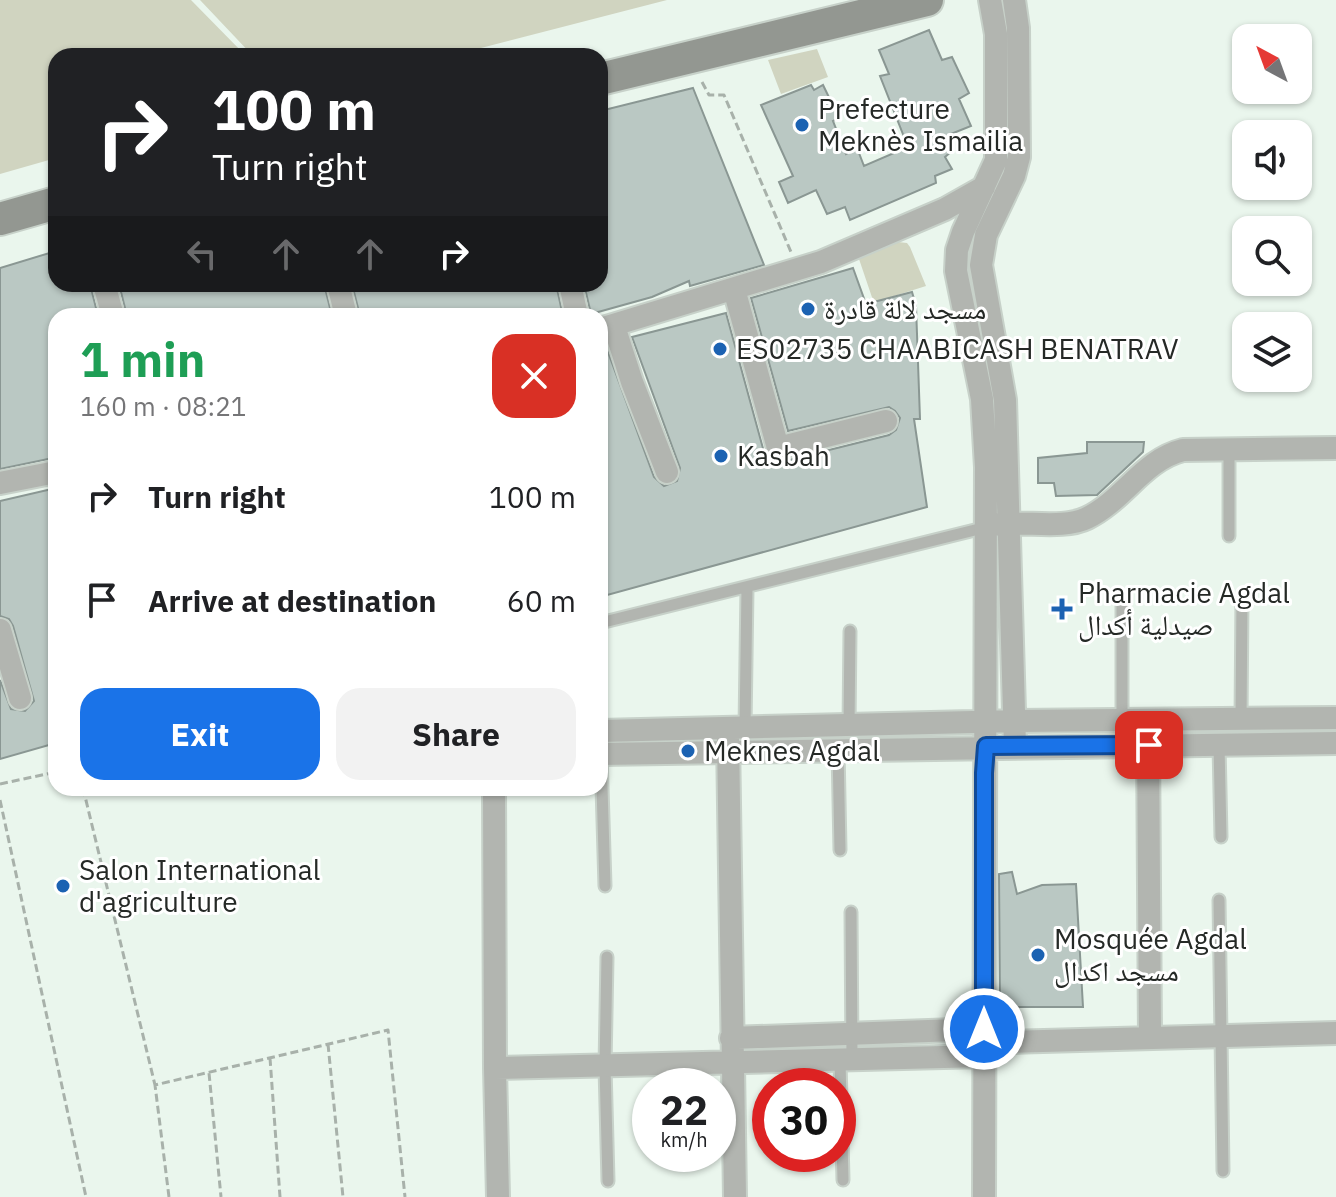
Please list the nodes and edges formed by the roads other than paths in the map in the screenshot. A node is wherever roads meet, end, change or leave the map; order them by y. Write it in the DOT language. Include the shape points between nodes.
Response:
graph roads {
  1 [pos="850,0"];
  2 [pos="927,0"];
  3 [pos="990,0"];
  4 [pos="1014,0"];
  5 [pos="608,58"];
  6 [pos="608,77"];
  7 [pos="997,195"];
  8 [pos="48,205"];
  9 [pos="945,209"];
  10 [pos="974,209"];
  11 [pos="0,219"];
  12 [pos="48,225"];
  13 [pos="0,239"];
  14 [pos="734,289"];
  15 [pos="608,327"];
  16 [pos="608,329"];
  17 [pos="886,421"];
  18 [pos="1336,448"];
  19 [pos="1229,449"];
  20 [pos="667,472"];
  21 [pos="48,474"];
  22 [pos="0,483"];
  23 [pos="998,524"];
  24 [pos="1229,536"];
  25 [pos="747,588"];
  26 [pos="1242,598"];
  27 [pos="1122,603"];
  28 [pos="608,621"];
  29 [pos="0,630"];
  30 [pos="850,631"];
  31 [pos="20,698"];
  32 [pos="1336,718"];
  33 [pos="1241,719"];
  34 [pos="1122,720"];
  35 [pos="1147,720"];
  36 [pos="1015,721"];
  37 [pos="985,722"];
  38 [pos="849,726"];
  39 [pos="608,731"];
  40 [pos="734,736"];
  41 [pos="1336,743"];
  42 [pos="1149,745"];
  43 [pos="1219,745"];
  44 [pos="986,746"];
  45 [pos="1015,746"];
  46 [pos="838,749"];
  47 [pos="608,753"];
  48 [pos="494,796"];
  49 [pos="602,796"];
  50 [pos="1221,837"];
  51 [pos="840,850"];
  52 [pos="605,886"];
  53 [pos="1219,900"];
  54 [pos="851,912"];
  55 [pos="607,957"];
  56 [pos="984,1029"];
  57 [pos="852,1032"];
  58 [pos="1336,1033"];
  59 [pos="1220,1036"];
  60 [pos="731,1038"];
  61 [pos="1150,1038"];
  62 [pos="1009,1042"];
  63 [pos="984,1056"];
  64 [pos="846,1060"];
  65 [pos="732,1064"];
  66 [pos="605,1067"];
  67 [pos="495,1068"];
  68 [pos="1223,1171"];
  69 [pos="843,1180"];
  70 [pos="608,1181"];
  71 [pos="498,1197"];
  72 [pos="735,1197"];
  73 [pos="984,1197"];
  1 -- 5 [label="main road"];
  2 -- 6 [label="main road"];
  3 -- 7 [label="street" via="996,34"];
  4 -- 7 [label="street" via="1020,143 1014,176"];
  7 -- 9 [label="street"];
  7 -- 10 [label="street" via="987,210"];
  7 -- 23 [label="street" via="982,275 1005,400"];
  8 -- 11 [label="main road"];
  9 -- 10 [label="street"];
  9 -- 14 [label="street" via="799,270"];
  10 -- 23 [label="street" via="957,250 956,271 982,399"];
  12 -- 13 [label="main road"];
  14 -- 15 [label="street"];
  14 -- 17 [label="street" via="778,448"];
  16 -- 20 [label="street"];
  18 -- 19 [label="street"];
  19 -- 23 [label="street" via="1167,454 1116,500 1084,520"];
  19 -- 24 [label="lane"];
  21 -- 22 [label="street"];
  23 -- 25 [label="lane"];
  23 -- 36 [label="street"];
  23 -- 37 [label="street"];
  25 -- 28 [label="lane"];
  25 -- 40 [label="lane"];
  26 -- 33 [label="lane"];
  27 -- 34 [label="lane"];
  29 -- 31 [label="street"];
  30 -- 38 [label="lane"];
  32 -- 33 [label="street"];
  33 -- 35 [label="street"];
  34 -- 35 [label="street"];
  34 -- 36 [label="street"];
  35 -- 42 [label="street"];
  36 -- 37 [label="street"];
  36 -- 45 [label="street"];
  37 -- 38 [label="street"];
  37 -- 44 [label="street"];
  38 -- 40 [label="street"];
  39 -- 40 [label="street"];
  40 -- 46 [label="street"];
  40 -- 47 [label="street"];
  40 -- 60 [label="street"];
  41 -- 43 [label="street"];
  42 -- 43 [label="street"];
  42 -- 45 [label="street"];
  42 -- 61 [label="street"];
  43 -- 50 [label="lane"];
  44 -- 45 [label="street"];
  44 -- 46 [label="street"];
  44 -- 56 [label="street"];
  46 -- 51 [label="lane"];
  48 -- 67 [label="street"];
  49 -- 52 [label="lane"];
  53 -- 59 [label="lane"];
  54 -- 57 [label="lane"];
  55 -- 66 [label="lane"];
  56 -- 57 [label="street"];
  56 -- 62 [label="street"];
  56 -- 63 [label="street"];
  57 -- 60 [label="street"];
  57 -- 64 [label="lane"];
  58 -- 59 [label="street"];
  59 -- 61 [label="street"];
  59 -- 68 [label="lane"];
  60 -- 65 [label="street"];
  61 -- 62 [label="street"];
  62 -- 63 [label="street"];
  63 -- 64 [label="street"];
  63 -- 73 [label="street"];
  64 -- 65 [label="street"];
  64 -- 69 [label="lane"];
  65 -- 66 [label="street"];
  65 -- 72 [label="street"];
  66 -- 67 [label="street"];
  66 -- 70 [label="lane"];
  67 -- 71 [label="street"];
}
